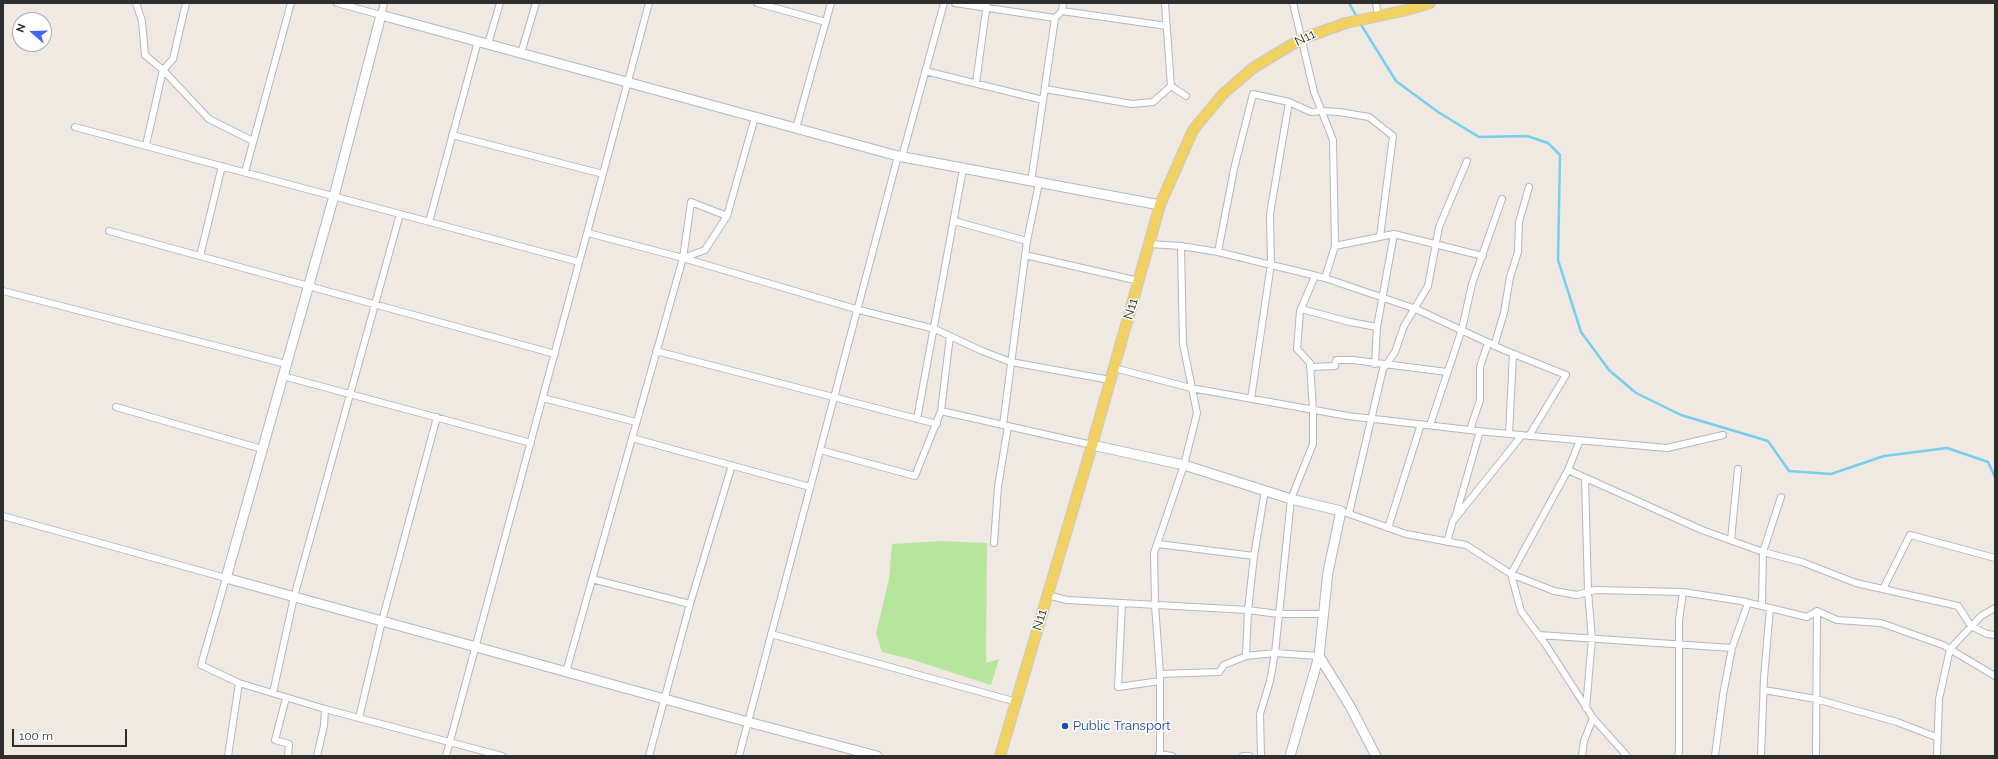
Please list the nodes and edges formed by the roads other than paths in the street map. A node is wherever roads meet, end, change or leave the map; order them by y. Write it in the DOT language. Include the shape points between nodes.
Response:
graph roads {
  1 [pos="136,3"];
  2 [pos="186,3"];
  3 [pos="291,3"];
  4 [pos="337,3"];
  5 [pos="384,3"];
  6 [pos="500,3"];
  7 [pos="536,3"];
  8 [pos="649,3"];
  9 [pos="832,3"];
  10 [pos="944,3"];
  11 [pos="955,3"];
  12 [pos="1063,3"];
  13 [pos="1165,3"];
  14 [pos="1293,3"];
  15 [pos="1376,3"];
  16 [pos="1430,3"];
  17 [pos="761,4"];
  18 [pos="987,5"];
  19 [pos="1062,11"];
  20 [pos="381,15"];
  21 [pos="1378,17"];
  22 [pos="1055,18"];
  23 [pos="826,22"];
  24 [pos="1167,26"];
  25 [pos="1301,39"];
  26 [pos="478,41"];
  27 [pos="488,44"];
  28 [pos="521,53"];
  29 [pos="163,70"];
  30 [pos="925,71"];
  31 [pos="628,82"];
  32 [pos="976,83"];
  33 [pos="1171,86"];
  34 [pos="1045,90"];
  35 [pos="1186,96"];
  36 [pos="1043,100"];
  37 [pos="1289,102"];
  38 [pos="1322,111"];
  39 [pos="756,117"];
  40 [pos="75,127"];
  41 [pos="796,128"];
  42 [pos="452,135"];
  43 [pos="253,141"];
  44 [pos="146,145"];
  45 [pos="900,156"];
  46 [pos="1467,161"];
  47 [pos="222,166"];
  48 [pos="963,169"];
  49 [pos="245,172"];
  50 [pos="603,174"];
  51 [pos="1035,183"];
  52 [pos="1529,187"];
  53 [pos="334,196"];
  54 [pos="1502,199"];
  55 [pos="1160,205"];
  56 [pos="400,214"];
  57 [pos="727,216"];
  58 [pos="954,221"];
  59 [pos="429,222"];
  60 [pos="109,231"];
  61 [pos="588,233"];
  62 [pos="1394,234"];
  63 [pos="1380,237"];
  64 [pos="1027,241"];
  65 [pos="1150,244"];
  66 [pos="1436,244"];
  67 [pos="1181,246"];
  68 [pos="1335,246"];
  69 [pos="1218,252"];
  70 [pos="1025,255"];
  71 [pos="200,256"];
  72 [pos="1483,256"];
  73 [pos="683,258"];
  74 [pos="579,262"];
  75 [pos="1271,264"];
  76 [pos="1315,276"];
  77 [pos="1325,278"];
  78 [pos="1140,281"];
  79 [pos="308,287"];
  80 [pos="3,291"];
  81 [pos="1383,299"];
  82 [pos="374,305"];
  83 [pos="1301,309"];
  84 [pos="1416,309"];
  85 [pos="859,310"];
  86 [pos="1377,327"];
  87 [pos="935,329"];
  88 [pos="1462,330"];
  89 [pos="950,336"];
  90 [pos="1491,344"];
  91 [pos="656,350"];
  92 [pos="555,354"];
  93 [pos="1513,354"];
  94 [pos="1011,362"];
  95 [pos="286,364"];
  96 [pos="1375,364"];
  97 [pos="1386,365"];
  98 [pos="1310,367"];
  99 [pos="1114,368"];
  100 [pos="1448,372"];
  101 [pos="283,376"];
  102 [pos="1110,380"];
  103 [pos="1191,388"];
  104 [pos="350,394"];
  105 [pos="543,398"];
  106 [pos="834,398"];
  107 [pos="1251,399"];
  108 [pos="116,407"];
  109 [pos="1313,410"];
  110 [pos="941,411"];
  111 [pos="437,417"];
  112 [pos="917,419"];
  113 [pos="1373,419"];
  114 [pos="636,422"];
  115 [pos="937,424"];
  116 [pos="1421,424"];
  117 [pos="1005,425"];
  118 [pos="1430,425"];
  119 [pos="1470,430"];
  120 [pos="1480,431"];
  121 [pos="1509,434"];
  122 [pos="1522,435"];
  123 [pos="1723,435"];
  124 [pos="1529,436"];
  125 [pos="632,438"];
  126 [pos="1580,440"];
  127 [pos="531,442"];
  128 [pos="1092,445"];
  129 [pos="262,449"];
  130 [pos="820,450"];
  131 [pos="732,465"];
  132 [pos="1184,465"];
  133 [pos="1738,469"];
  134 [pos="1568,470"];
  135 [pos="1584,478"];
  136 [pos="810,487"];
  137 [pos="1265,490"];
  138 [pos="1781,497"];
  139 [pos="1291,499"];
  140 [pos="1345,512"];
  141 [pos="3,516"];
  142 [pos="1454,521"];
  143 [pos="1388,528"];
  144 [pos="1731,540"];
  145 [pos="1447,542"];
  146 [pos="994,543"];
  147 [pos="1158,544"];
  148 [pos="1763,552"];
  149 [pos="1254,556"];
  150 [pos="1995,558"];
  151 [pos="1511,574"];
  152 [pos="226,578"];
  153 [pos="592,579"];
  154 [pos="1883,589"];
  155 [pos="1588,592"];
  156 [pos="1683,592"];
  157 [pos="1047,595"];
  158 [pos="294,597"];
  159 [pos="1122,602"];
  160 [pos="1748,602"];
  161 [pos="690,604"];
  162 [pos="1155,605"];
  163 [pos="1762,606"];
  164 [pos="1770,608"];
  165 [pos="1995,608"];
  166 [pos="1248,610"];
  167 [pos="1817,612"];
  168 [pos="1278,614"];
  169 [pos="1323,614"];
  170 [pos="382,621"];
  171 [pos="1971,626"];
  172 [pos="771,634"];
  173 [pos="1539,635"];
  174 [pos="1995,635"];
  175 [pos="1592,638"];
  176 [pos="1679,645"];
  177 [pos="476,647"];
  178 [pos="1732,648"];
  179 [pos="1950,649"];
  180 [pos="1275,653"];
  181 [pos="1246,656"];
  182 [pos="1319,656"];
  183 [pos="566,672"];
  184 [pos="1995,676"];
  185 [pos="1160,677"];
  186 [pos="239,683"];
  187 [pos="1764,690"];
  188 [pos="273,693"];
  189 [pos="286,698"];
  190 [pos="664,699"];
  191 [pos="1816,699"];
  192 [pos="1017,702"];
  193 [pos="1586,708"];
  194 [pos="324,709"];
  195 [pos="359,718"];
  196 [pos="1593,718"];
  197 [pos="748,722"];
  198 [pos="1936,736"];
  199 [pos="450,742"];
  200 [pos="1160,755"];
  201 [pos="228,756"];
  202 [pos="287,756"];
  203 [pos="317,756"];
  204 [pos="446,756"];
  205 [pos="502,756"];
  206 [pos="649,756"];
  207 [pos="738,756"];
  208 [pos="878,756"];
  209 [pos="1000,756"];
  210 [pos="1172,756"];
  211 [pos="1243,756"];
  212 [pos="1249,756"];
  213 [pos="1261,756"];
  214 [pos="1290,756"];
  215 [pos="1376,756"];
  216 [pos="1582,756"];
  217 [pos="1627,756"];
  218 [pos="1678,756"];
  219 [pos="1715,756"];
  220 [pos="1761,756"];
  221 [pos="1816,756"];
  222 [pos="1937,756"];
  1 -- 29 [label="street" via="142,21 146,55"];
  2 -- 29 [label="street" via="173,59"];
  3 -- 43 [label="street"];
  4 -- 20 [label="street"];
  5 -- 20 [label="street"];
  6 -- 27 [label="street"];
  7 -- 28 [label="street"];
  8 -- 31 [label="street"];
  9 -- 23 [label="street"];
  10 -- 30 [label="street"];
  11 -- 18 [label="street"];
  12 -- 19 [label="street"];
  13 -- 24 [label="street"];
  14 -- 25 [label="street"];
  15 -- 21 [label="street"];
  16 -- 21 [label="main road, N11"];
  17 -- 23 [label="street"];
  18 -- 22 [label="street"];
  18 -- 32 [label="street"];
  19 -- 22 [label="street"];
  19 -- 24 [label="street"];
  20 -- 26 [label="street"];
  20 -- 53 [label="street"];
  21 -- 25 [label="main road, N11" via="1346,23"];
  22 -- 34 [label="street"];
  23 -- 41 [label="street"];
  24 -- 33 [label="street"];
  25 -- 38 [label="street" via="1314,92"];
  25 -- 55 [label="main road, N11" via="1253,68 1223,94 1193,130"];
  26 -- 27 [label="street"];
  26 -- 42 [label="street"];
  27 -- 28 [label="street"];
  28 -- 31 [label="street"];
  29 -- 43 [label="street" via="209,119"];
  29 -- 44 [label="street"];
  30 -- 32 [label="street"];
  30 -- 45 [label="street"];
  31 -- 39 [label="street"];
  31 -- 50 [label="street"];
  32 -- 36 [label="street"];
  33 -- 34 [label="street" via="1153,102 1132,104"];
  33 -- 35 [label="street"];
  34 -- 36 [label="street"];
  36 -- 51 [label="street"];
  37 -- 38 [label="street" via="1311,112"];
  37 -- 69 [label="street" via="1253,94 1234,169"];
  37 -- 75 [label="street" via="1270,214"];
  38 -- 63 [label="street" via="1369,117 1393,136"];
  38 -- 68 [label="street" via="1333,140"];
  39 -- 41 [label="street"];
  39 -- 57 [label="street"];
  40 -- 44 [label="street"];
  41 -- 45 [label="street"];
  42 -- 50 [label="street"];
  42 -- 59 [label="street"];
  43 -- 49 [label="street"];
  44 -- 47 [label="street"];
  45 -- 48 [label="street"];
  45 -- 85 [label="street"];
  46 -- 66 [label="street" via="1438,227"];
  47 -- 49 [label="street"];
  47 -- 71 [label="street"];
  48 -- 51 [label="street"];
  48 -- 58 [label="street"];
  49 -- 53 [label="street"];
  50 -- 61 [label="street"];
  51 -- 55 [label="street"];
  51 -- 64 [label="street"];
  52 -- 90 [label="street" via="1520,222 1518,252 1510,277 1504,313"];
  53 -- 56 [label="street"];
  53 -- 79 [label="street"];
  54 -- 72 [label="street"];
  55 -- 65 [label="main road, N11"];
  56 -- 59 [label="street"];
  56 -- 82 [label="street"];
  57 -- 73 [label="street" via="705,250"];
  57 -- 73 [label="street" via="691,202"];
  58 -- 64 [label="street"];
  58 -- 87 [label="street"];
  59 -- 74 [label="street"];
  60 -- 71 [label="street"];
  61 -- 73 [label="street"];
  61 -- 74 [label="street"];
  62 -- 63 [label="street"];
  62 -- 66 [label="street"];
  62 -- 81 [label="street"];
  63 -- 68 [label="street"];
  64 -- 70 [label="street"];
  65 -- 67 [label="street"];
  65 -- 78 [label="main road, N11"];
  66 -- 72 [label="street"];
  66 -- 84 [label="street" via="1428,286"];
  67 -- 69 [label="street"];
  67 -- 103 [label="street" via="1183,344"];
  68 -- 77 [label="street"];
  69 -- 75 [label="street"];
  70 -- 78 [label="street"];
  70 -- 94 [label="street"];
  71 -- 79 [label="street"];
  72 -- 88 [label="street" via="1472,284"];
  73 -- 85 [label="street"];
  73 -- 91 [label="street"];
  74 -- 92 [label="street"];
  75 -- 76 [label="street"];
  75 -- 107 [label="street"];
  76 -- 77 [label="street"];
  76 -- 83 [label="street"];
  77 -- 81 [label="street"];
  78 -- 99 [label="main road, N11"];
  79 -- 82 [label="street"];
  79 -- 95 [label="street"];
  80 -- 95 [label="street"];
  81 -- 84 [label="street"];
  81 -- 86 [label="street"];
  82 -- 92 [label="street"];
  82 -- 104 [label="street"];
  83 -- 86 [label="street"];
  83 -- 98 [label="street" via="1297,350 1310,363"];
  84 -- 88 [label="street"];
  84 -- 97 [label="street" via="1404,326 1395,352"];
  85 -- 87 [label="street"];
  85 -- 106 [label="street"];
  86 -- 96 [label="street"];
  87 -- 89 [label="street"];
  87 -- 112 [label="street"];
  88 -- 90 [label="street"];
  88 -- 100 [label="street"];
  89 -- 94 [label="street"];
  89 -- 110 [label="street"];
  90 -- 93 [label="street"];
  90 -- 119 [label="street" via="1480,367 1480,400"];
  91 -- 106 [label="street"];
  91 -- 114 [label="street"];
  92 -- 105 [label="street"];
  93 -- 121 [label="street"];
  93 -- 124 [label="street" via="1566,375"];
  94 -- 102 [label="street"];
  94 -- 117 [label="street"];
  95 -- 101 [label="street"];
  96 -- 97 [label="street"];
  96 -- 98 [label="street" via="1336,360 1335,366"];
  97 -- 100 [label="street"];
  97 -- 113 [label="street"];
  98 -- 109 [label="street"];
  99 -- 102 [label="main road, N11"];
  99 -- 103 [label="street"];
  100 -- 118 [label="street"];
  101 -- 104 [label="street"];
  101 -- 129 [label="street"];
  102 -- 128 [label="main road, N11"];
  103 -- 107 [label="street"];
  103 -- 132 [label="street" via="1197,413"];
  104 -- 111 [label="street"];
  104 -- 158 [label="street"];
  105 -- 114 [label="street"];
  105 -- 127 [label="street"];
  106 -- 112 [label="street"];
  106 -- 130 [label="street"];
  107 -- 109 [label="street"];
  108 -- 129 [label="street"];
  109 -- 113 [label="street"];
  109 -- 139 [label="street" via="1313,444"];
  110 -- 115 [label="street"];
  110 -- 117 [label="street"];
  111 -- 127 [label="street"];
  111 -- 170 [label="street"];
  112 -- 115 [label="street"];
  113 -- 116 [label="street"];
  113 -- 140 [label="street"];
  114 -- 125 [label="street"];
  115 -- 130 [label="street" via="915,476"];
  116 -- 118 [label="street"];
  116 -- 143 [label="street"];
  117 -- 128 [label="street"];
  117 -- 146 [label="street"];
  118 -- 119 [label="street"];
  119 -- 120 [label="street"];
  120 -- 121 [label="street"];
  120 -- 142 [label="street"];
  121 -- 122 [label="street"];
  122 -- 124 [label="street"];
  122 -- 142 [label="street"];
  123 -- 126 [label="street" via="1667,448"];
  124 -- 126 [label="street"];
  125 -- 131 [label="street"];
  125 -- 153 [label="street"];
  126 -- 134 [label="street"];
  127 -- 177 [label="street"];
  128 -- 132 [label="street"];
  128 -- 157 [label="main road, N11"];
  129 -- 152 [label="street"];
  130 -- 136 [label="street"];
  131 -- 136 [label="street"];
  131 -- 161 [label="street"];
  132 -- 137 [label="street"];
  132 -- 147 [label="street"];
  133 -- 144 [label="street"];
  134 -- 135 [label="street"];
  134 -- 151 [label="street"];
  135 -- 144 [label="street" via="1702,530"];
  135 -- 155 [label="street"];
  136 -- 172 [label="street"];
  137 -- 139 [label="street"];
  137 -- 149 [label="street"];
  138 -- 148 [label="street"];
  139 -- 140 [label="street"];
  139 -- 168 [label="street"];
  140 -- 143 [label="street"];
  140 -- 169 [label="street" via="1328,572"];
  141 -- 152 [label="street"];
  142 -- 145 [label="street"];
  143 -- 145 [label="street"];
  144 -- 148 [label="street"];
  145 -- 151 [label="street" via="1466,546"];
  147 -- 149 [label="street"];
  147 -- 162 [label="street" via="1154,553"];
  148 -- 154 [label="street" via="1802,562 1856,583"];
  148 -- 163 [label="street"];
  149 -- 166 [label="street"];
  150 -- 154 [label="street" via="1910,535"];
  151 -- 155 [label="street" via="1554,591 1577,595"];
  151 -- 173 [label="street" via="1521,611"];
  152 -- 158 [label="street"];
  152 -- 186 [label="street" via="201,664"];
  153 -- 161 [label="street"];
  153 -- 183 [label="street"];
  154 -- 171 [label="street" via="1958,606"];
  155 -- 156 [label="street"];
  155 -- 175 [label="street"];
  156 -- 160 [label="street"];
  156 -- 176 [label="street"];
  157 -- 159 [label="street" via="1067,600"];
  157 -- 192 [label="main road, N11"];
  158 -- 170 [label="street"];
  158 -- 188 [label="street"];
  159 -- 162 [label="street"];
  159 -- 185 [label="street" via="1118,686"];
  160 -- 163 [label="street"];
  160 -- 178 [label="street"];
  161 -- 190 [label="street"];
  162 -- 166 [label="street"];
  162 -- 185 [label="street"];
  163 -- 164 [label="street"];
  164 -- 167 [label="street" via="1807,616"];
  164 -- 187 [label="street"];
  165 -- 171 [label="street"];
  166 -- 168 [label="street"];
  166 -- 181 [label="street"];
  167 -- 179 [label="street" via="1838,620 1881,623"];
  167 -- 191 [label="street"];
  168 -- 169 [label="street"];
  168 -- 180 [label="street"];
  169 -- 182 [label="street"];
  170 -- 177 [label="street"];
  170 -- 195 [label="street"];
  171 -- 174 [label="street"];
  171 -- 179 [label="street"];
  172 -- 192 [label="street"];
  172 -- 197 [label="street"];
  173 -- 175 [label="street"];
  173 -- 193 [label="street"];
  175 -- 176 [label="street"];
  175 -- 193 [label="street"];
  176 -- 178 [label="street"];
  176 -- 218 [label="street"];
  177 -- 183 [label="street"];
  177 -- 199 [label="street"];
  178 -- 219 [label="street"];
  179 -- 184 [label="street"];
  179 -- 198 [label="street" via="1939,699"];
  180 -- 181 [label="street"];
  180 -- 182 [label="street"];
  180 -- 213 [label="street" via="1260,714"];
  181 -- 185 [label="street" via="1224,666 1219,672"];
  182 -- 214 [label="street"];
  182 -- 215 [label="street" via="1350,706"];
  183 -- 190 [label="street"];
  185 -- 200 [label="street"];
  186 -- 188 [label="street"];
  186 -- 201 [label="street"];
  187 -- 191 [label="street"];
  187 -- 220 [label="street"];
  188 -- 189 [label="street"];
  189 -- 194 [label="street"];
  189 -- 202 [label="street" via="275,740 289,744"];
  190 -- 197 [label="street"];
  190 -- 206 [label="street"];
  191 -- 198 [label="street"];
  191 -- 221 [label="street"];
  192 -- 209 [label="main road, N11"];
  193 -- 196 [label="street"];
  194 -- 195 [label="street"];
  194 -- 203 [label="street" via="324,726"];
  195 -- 199 [label="street"];
  196 -- 216 [label="street" via="1584,741"];
  196 -- 217 [label="street"];
  197 -- 207 [label="street"];
  197 -- 208 [label="street"];
  198 -- 222 [label="street"];
  199 -- 204 [label="street"];
  199 -- 205 [label="street"];
  200 -- 210 [label="street"];
  211 -- 212 [label="street"];
}
